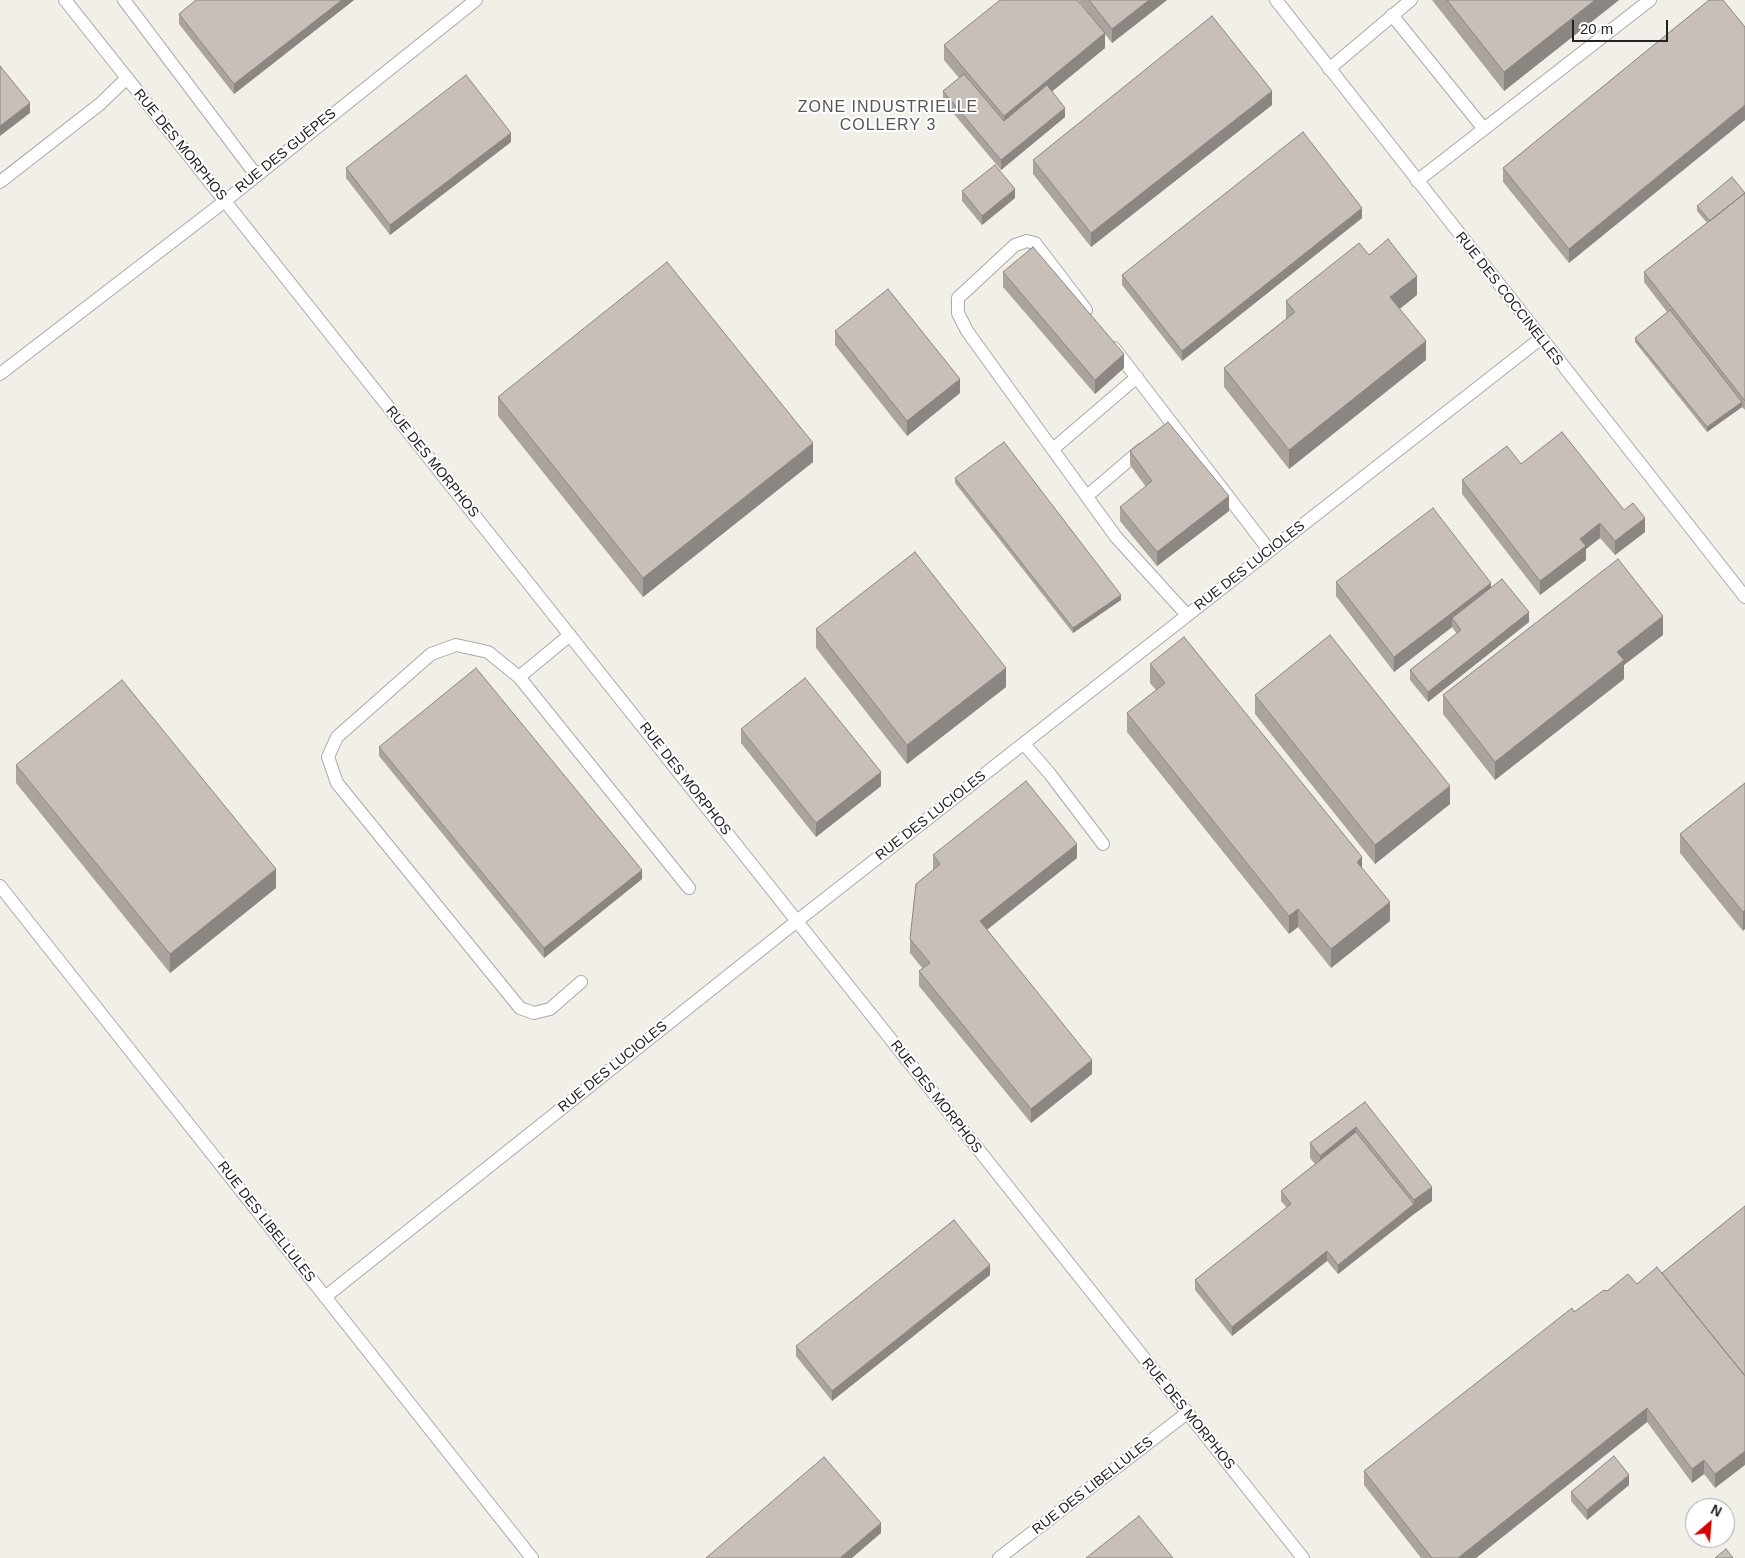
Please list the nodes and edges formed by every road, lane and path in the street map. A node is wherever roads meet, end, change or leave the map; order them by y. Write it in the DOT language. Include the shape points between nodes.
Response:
graph roads {
  1 [pos="65,0"];
  2 [pos="124,0"];
  3 [pos="476,0"];
  4 [pos="1276,0"];
  5 [pos="1410,0"];
  6 [pos="1650,0"];
  7 [pos="1392,15"];
  8 [pos="1329,69"];
  9 [pos="127,78"];
  10 [pos="1484,129"];
  11 [pos="256,175"];
  12 [pos="1417,181"];
  13 [pos="0,182"];
  14 [pos="224,200"];
  15 [pos="1095,322"];
  16 [pos="1107,338"];
  17 [pos="1540,339"];
  18 [pos="0,374"];
  19 [pos="1137,377"];
  20 [pos="1150,441"];
  21 [pos="1053,449"];
  22 [pos="1087,496"];
  23 [pos="1269,550"];
  24 [pos="1745,597"];
  25 [pos="1187,615"];
  26 [pos="570,635"];
  27 [pos="519,678"];
  28 [pos="1024,744"];
  29 [pos="1103,844"];
  30 [pos="0,886"];
  31 [pos="689,888"];
  32 [pos="797,921"];
  33 [pos="581,982"];
  34 [pos="325,1297"];
  35 [pos="1187,1413"];
  36 [pos="532,1558"];
  37 [pos="998,1558"];
  38 [pos="1303,1558"];
  1 -- 9 [label="lane, RUE DES MORPHOS"];
  2 -- 11 [label="lane"];
  3 -- 11 [label="lane, RUE DES GUÈPES"];
  4 -- 8 [label="lane, RUE DES COCCINELLES"];
  5 -- 7 [label="lane"];
  6 -- 10 [label="lane"];
  7 -- 8 [label="lane"];
  7 -- 10 [label="lane"];
  8 -- 12 [label="lane, RUE DES COCCINELLES"];
  9 -- 13 [label="lane" via="100,104"];
  9 -- 14 [label="lane, RUE DES MORPHOS"];
  10 -- 12 [label="lane"];
  11 -- 14 [label="lane, RUE DES GUÈPES"];
  12 -- 17 [label="lane, RUE DES COCCINELLES"];
  14 -- 18 [label="lane, RUE DES GUÈPES"];
  14 -- 26 [label="lane, RUE DES MORPHOS"];
  15 -- 21 [label="lane" via="1035,243 1026,241 1015,245 958,298 958,313 967,331"];
  16 -- 19 [label="lane"];
  17 -- 23 [label="lane, RUE DES LUCIOLES"];
  17 -- 24 [label="lane, RUE DES COCCINELLES"];
  19 -- 21 [label="lane"];
  19 -- 23 [label="lane" via="1168,426"];
  20 -- 22 [label="lane"];
  21 -- 22 [label="lane"];
  22 -- 25 [label="lane" via="1116,537"];
  23 -- 25 [label="lane, RUE DES LUCIOLES"];
  25 -- 28 [label="lane, RUE DES LUCIOLES"];
  26 -- 27 [label="lane"];
  26 -- 32 [label="lane, RUE DES MORPHOS"];
  27 -- 31 [label="lane"];
  27 -- 33 [label="lane" via="488,652 456,645 431,654 337,737 328,757 337,783 520,1008 534,1013 550,1009"];
  28 -- 29 [label="lane"];
  28 -- 32 [label="lane, RUE DES LUCIOLES"];
  30 -- 34 [label="lane, RUE DES LIBELLULES"];
  32 -- 34 [label="lane, RUE DES LUCIOLES"];
  32 -- 35 [label="lane, RUE DES MORPHOS"];
  34 -- 36 [label="lane, RUE DES LIBELLULES"];
  35 -- 37 [label="lane, RUE DES LIBELLULES"];
  35 -- 38 [label="lane, RUE DES MORPHOS"];
}
